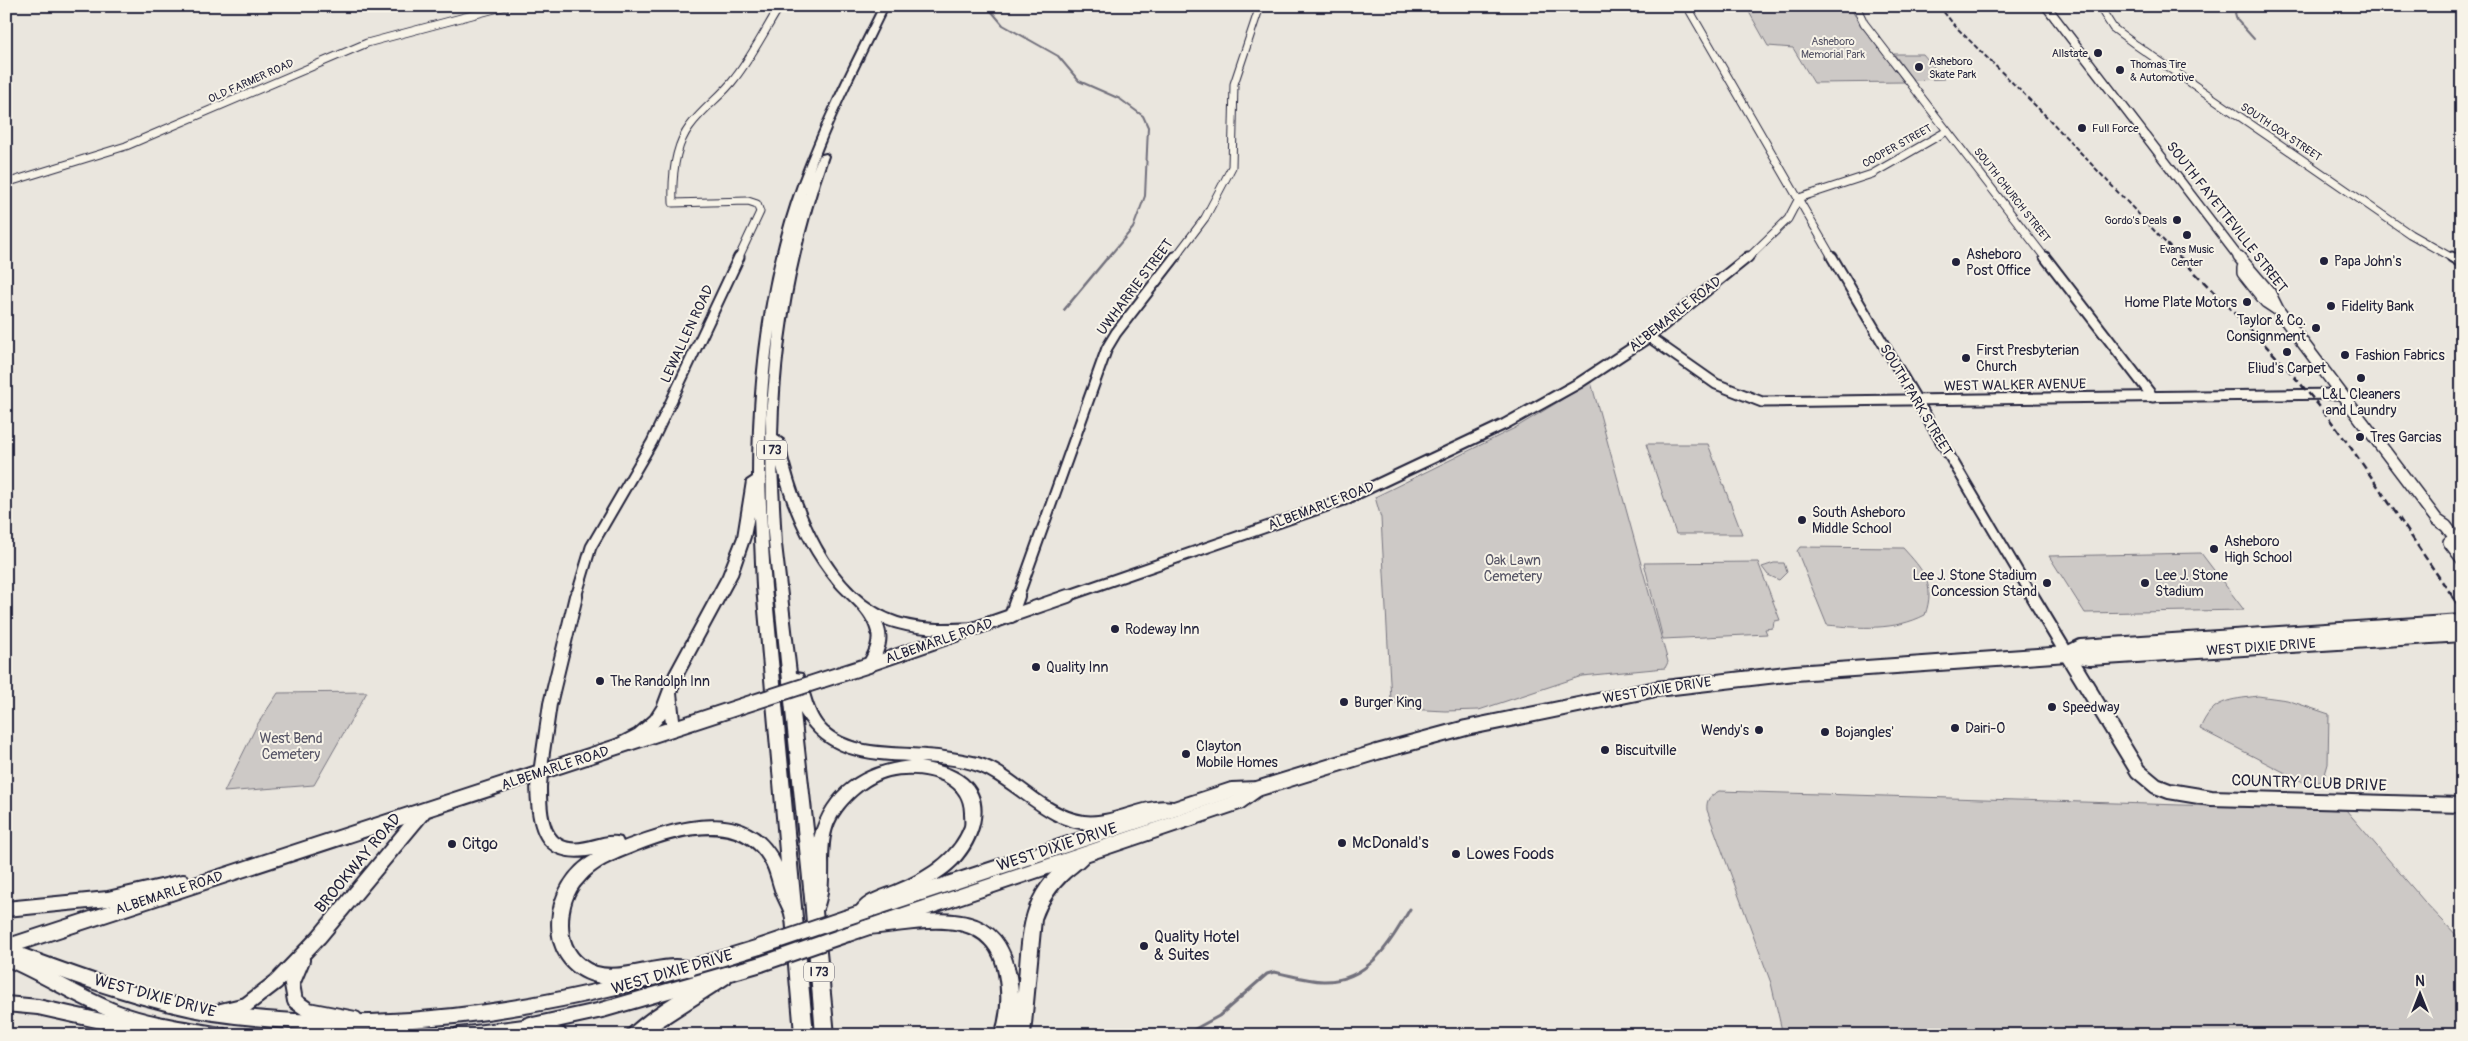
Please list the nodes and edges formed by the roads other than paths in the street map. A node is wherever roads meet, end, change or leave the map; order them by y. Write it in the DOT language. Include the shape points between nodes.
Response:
graph roads {
  1 [pos="506,6"];
  2 [pos="780,6"];
  3 [pos="884,6"];
  4 [pos="892,6"];
  5 [pos="1260,6"];
  6 [pos="1688,6"];
  7 [pos="1856,6"];
  8 [pos="2046,6"];
  9 [pos="2099,6"];
  10 [pos="1947,130"];
  11 [pos="6,182"];
  12 [pos="1799,198"];
  13 [pos="2462,263"];
  14 [pos="2242,266"];
  15 [pos="2278,308"];
  16 [pos="1649,337"];
  17 [pos="2340,394"];
  18 [pos="2153,397"];
  19 [pos="1916,400"];
  20 [pos="773,420"];
  21 [pos="759,439"];
  22 [pos="2436,520"];
  23 [pos="2462,547"];
  24 [pos="2462,559"];
  25 [pos="865,609"];
  26 [pos="1011,616"];
  27 [pos="2462,622"];
  28 [pos="977,628"];
  29 [pos="2459,634"];
  30 [pos="787,650"];
  31 [pos="2067,654"];
  32 [pos="869,665"];
  33 [pos="670,691"];
  34 [pos="673,729"];
  35 [pos="611,749"];
  36 [pos="540,773"];
  37 [pos="2156,786"];
  38 [pos="1257,788"];
  39 [pos="2462,805"];
  40 [pos="1175,809"];
  41 [pos="423,812"];
  42 [pos="655,836"];
  43 [pos="1084,856"];
  44 [pos="224,876"];
  45 [pos="6,909"];
  46 [pos="792,913"];
  47 [pos="813,913"];
  48 [pos="865,920"];
  49 [pos="319,937"];
  50 [pos="6,948"];
  51 [pos="6,958"];
  52 [pos="688,969"];
  53 [pos="724,976"];
  54 [pos="67,979"];
  55 [pos="6,1004"];
  56 [pos="211,1012"];
  57 [pos="361,1022"];
  58 [pos="530,1025"];
  59 [pos="802,1032"];
  60 [pos="187,1033"];
  61 [pos="826,1033"];
  62 [pos="164,1035"];
  63 [pos="221,1035"];
  64 [pos="459,1035"];
  65 [pos="558,1035"];
  66 [pos="634,1035"];
  67 [pos="1004,1035"];
  68 [pos="1020,1035"];
  1 -- 11 [label="street, OLD FARMER ROAD" via="367,43 126,146"];
  2 -- 36 [label="street, LEWALLEN ROAD" via="737,76 691,124 679,145 672,176 673,203 748,201 757,204 760,212 652,442 608,514 590,552 550,704"];
  3 -- 21 [label="highway, I 73" via="825,130 796,208 768,337"];
  4 -- 20 [label="highway, I 73" via="822,160 796,242 782,320"];
  5 -- 26 [label="street, UWHARRIE STREET" via="1234,84 1232,167 1205,218 1107,348"];
  6 -- 12 [label="street, SOUTH PARK STREET"];
  7 -- 10 [label="street, SOUTH CHURCH STREET" via="1864,24"];
  8 -- 14 [label="main road, SOUTH FAYETTEVILLE STREET"];
  9 -- 13 [label="street, SOUTH COX STREET" via="2113,28 2136,45 2410,234"];
  10 -- 12 [label="street, COOPER STREET" via="1872,174"];
  10 -- 18 [label="street, SOUTH CHURCH STREET"];
  12 -- 16 [label="street, ALBEMARLE ROAD" via="1788,219 1760,248"];
  12 -- 19 [label="street, SOUTH PARK STREET"];
  14 -- 15 [label="main road, SOUTH FAYETTEVILLE STREET" via="2266,288"];
  14 -- 15 [label="main road" via="2243,273 2255,288"];
  15 -- 17 [label="main road, SOUTH FAYETTEVILLE STREET"];
  16 -- 19 [label="street, WEST WALKER AVENUE" via="1716,385 1755,400"];
  16 -- 26 [label="street, ALBEMARLE ROAD" via="1579,383 1379,485"];
  17 -- 18 [label="street, WEST WALKER AVENUE"];
  17 -- 22 [label="main road, SOUTH FAYETTEVILLE STREET"];
  18 -- 19 [label="street, WEST WALKER AVENUE"];
  19 -- 31 [label="street, SOUTH PARK STREET"];
  20 -- 25 [label="highway" via="783,470 803,524 837,578"];
  20 -- 30 [label="highway, I 73" via="772,503"];
  21 -- 33 [label="highway" via="744,537 730,574"];
  21 -- 46 [label="highway, I 73" via="766,611"];
  22 -- 23 [label="main road, SOUTH FAYETTEVILLE STREET" via="2446,526"];
  22 -- 24 [label="main road, SOUTH FAYETTEVILLE STREET"];
  25 -- 28 [label="highway" via="890,622 916,630"];
  25 -- 32 [label="highway" via="877,628 879,639 878,650"];
  26 -- 28 [label="street, ALBEMARLE ROAD"];
  27 -- 31 [label="main road, WEST DIXIE DRIVE" via="2081,647"];
  28 -- 32 [label="street, ALBEMARLE ROAD"];
  29 -- 31 [label="main road, WEST DIXIE DRIVE" via="2090,658"];
  30 -- 40 [label="highway" via="795,660 800,692 809,716 822,733 838,744 874,753 938,757 972,763 995,772 1057,814 1080,822 1109,822 1149,811"];
  30 -- 47 [label="highway, I 73"];
  31 -- 37 [label="main road, SOUTH PARK STREET" via="2133,765"];
  31 -- 38 [label="main road, WEST DIXIE DRIVE" via="1794,673 1656,689 1466,728"];
  32 -- 34 [label="main road, ALBEMARLE ROAD, bridge"];
  33 -- 34 [label="highway"];
  33 -- 35 [label="highway" via="656,720 640,734"];
  34 -- 35 [label="main road, ALBEMARLE ROAD"];
  35 -- 36 [label="main road, ALBEMARLE ROAD"];
  36 -- 41 [label="main road, ALBEMARLE ROAD"];
  36 -- 42 [label="highway" via="542,828 556,846 583,850"];
  37 -- 39 [label="main road, COUNTRY CLUB DRIVE" via="2182,795 2211,798"];
  38 -- 40 [label="main road, WEST DIXIE DRIVE" via="1232,790"];
  38 -- 43 [label="main road, WEST DIXIE DRIVE" via="1239,802"];
  40 -- 48 [label="main road, WEST DIXIE DRIVE"];
  41 -- 44 [label="main road, ALBEMARLE ROAD"];
  41 -- 49 [label="main road, BROOKWAY ROAD"];
  42 -- 46 [label="highway" via="714,827 746,835 770,855 782,894"];
  42 -- 52 [label="highway" via="600,857 577,875 563,905 562,940 577,965 600,975 625,976 670,967"];
  43 -- 48 [label="main road, WEST DIXIE DRIVE"];
  43 -- 68 [label="highway" via="1053,882 1034,910"];
  44 -- 45 [label="main road" via="197,878 108,899"];
  44 -- 50 [label="main road, ALBEMARLE ROAD"];
  46 -- 59 [label="highway, I 73"];
  47 -- 48 [label="highway" via="821,897 819,858 825,828 836,805 849,790 869,776 896,767 923,766 952,776 964,787 972,802 973,819 964,844 933,873 876,900"];
  47 -- 61 [label="highway, I 73"];
  48 -- 52 [label="main road, WEST DIXIE DRIVE, bridge" via="845,918"];
  48 -- 53 [label="main road, WEST DIXIE DRIVE, bridge" via="848,934"];
  48 -- 67 [label="highway" via="947,920 970,924 988,935 1002,953 1010,987 1010,1011"];
  49 -- 56 [label="main road" via="259,996 240,1007"];
  49 -- 57 [label="main road" via="295,973 292,989 295,1003 307,1011 342,1014"];
  50 -- 54 [label="main road"];
  51 -- 54 [label="main road"];
  52 -- 57 [label="main road, WEST DIXIE DRIVE" via="545,1004 462,1015"];
  53 -- 58 [label="main road, WEST DIXIE DRIVE" via="602,1010"];
  53 -- 66 [label="highway" via="660,1014"];
  54 -- 56 [label="main road, WEST DIXIE DRIVE"];
  54 -- 60 [label="main road, WEST DIXIE DRIVE" via="117,1013"];
  55 -- 62 [label="main road" via="38,1007"];
  56 -- 57 [label="main road, WEST DIXIE DRIVE" via="256,1019"];
  58 -- 64 [label="main road, WEST DIXIE DRIVE"];
  58 -- 65 [label="highway"];
  60 -- 63 [label="main road, WEST DIXIE DRIVE"];
}
